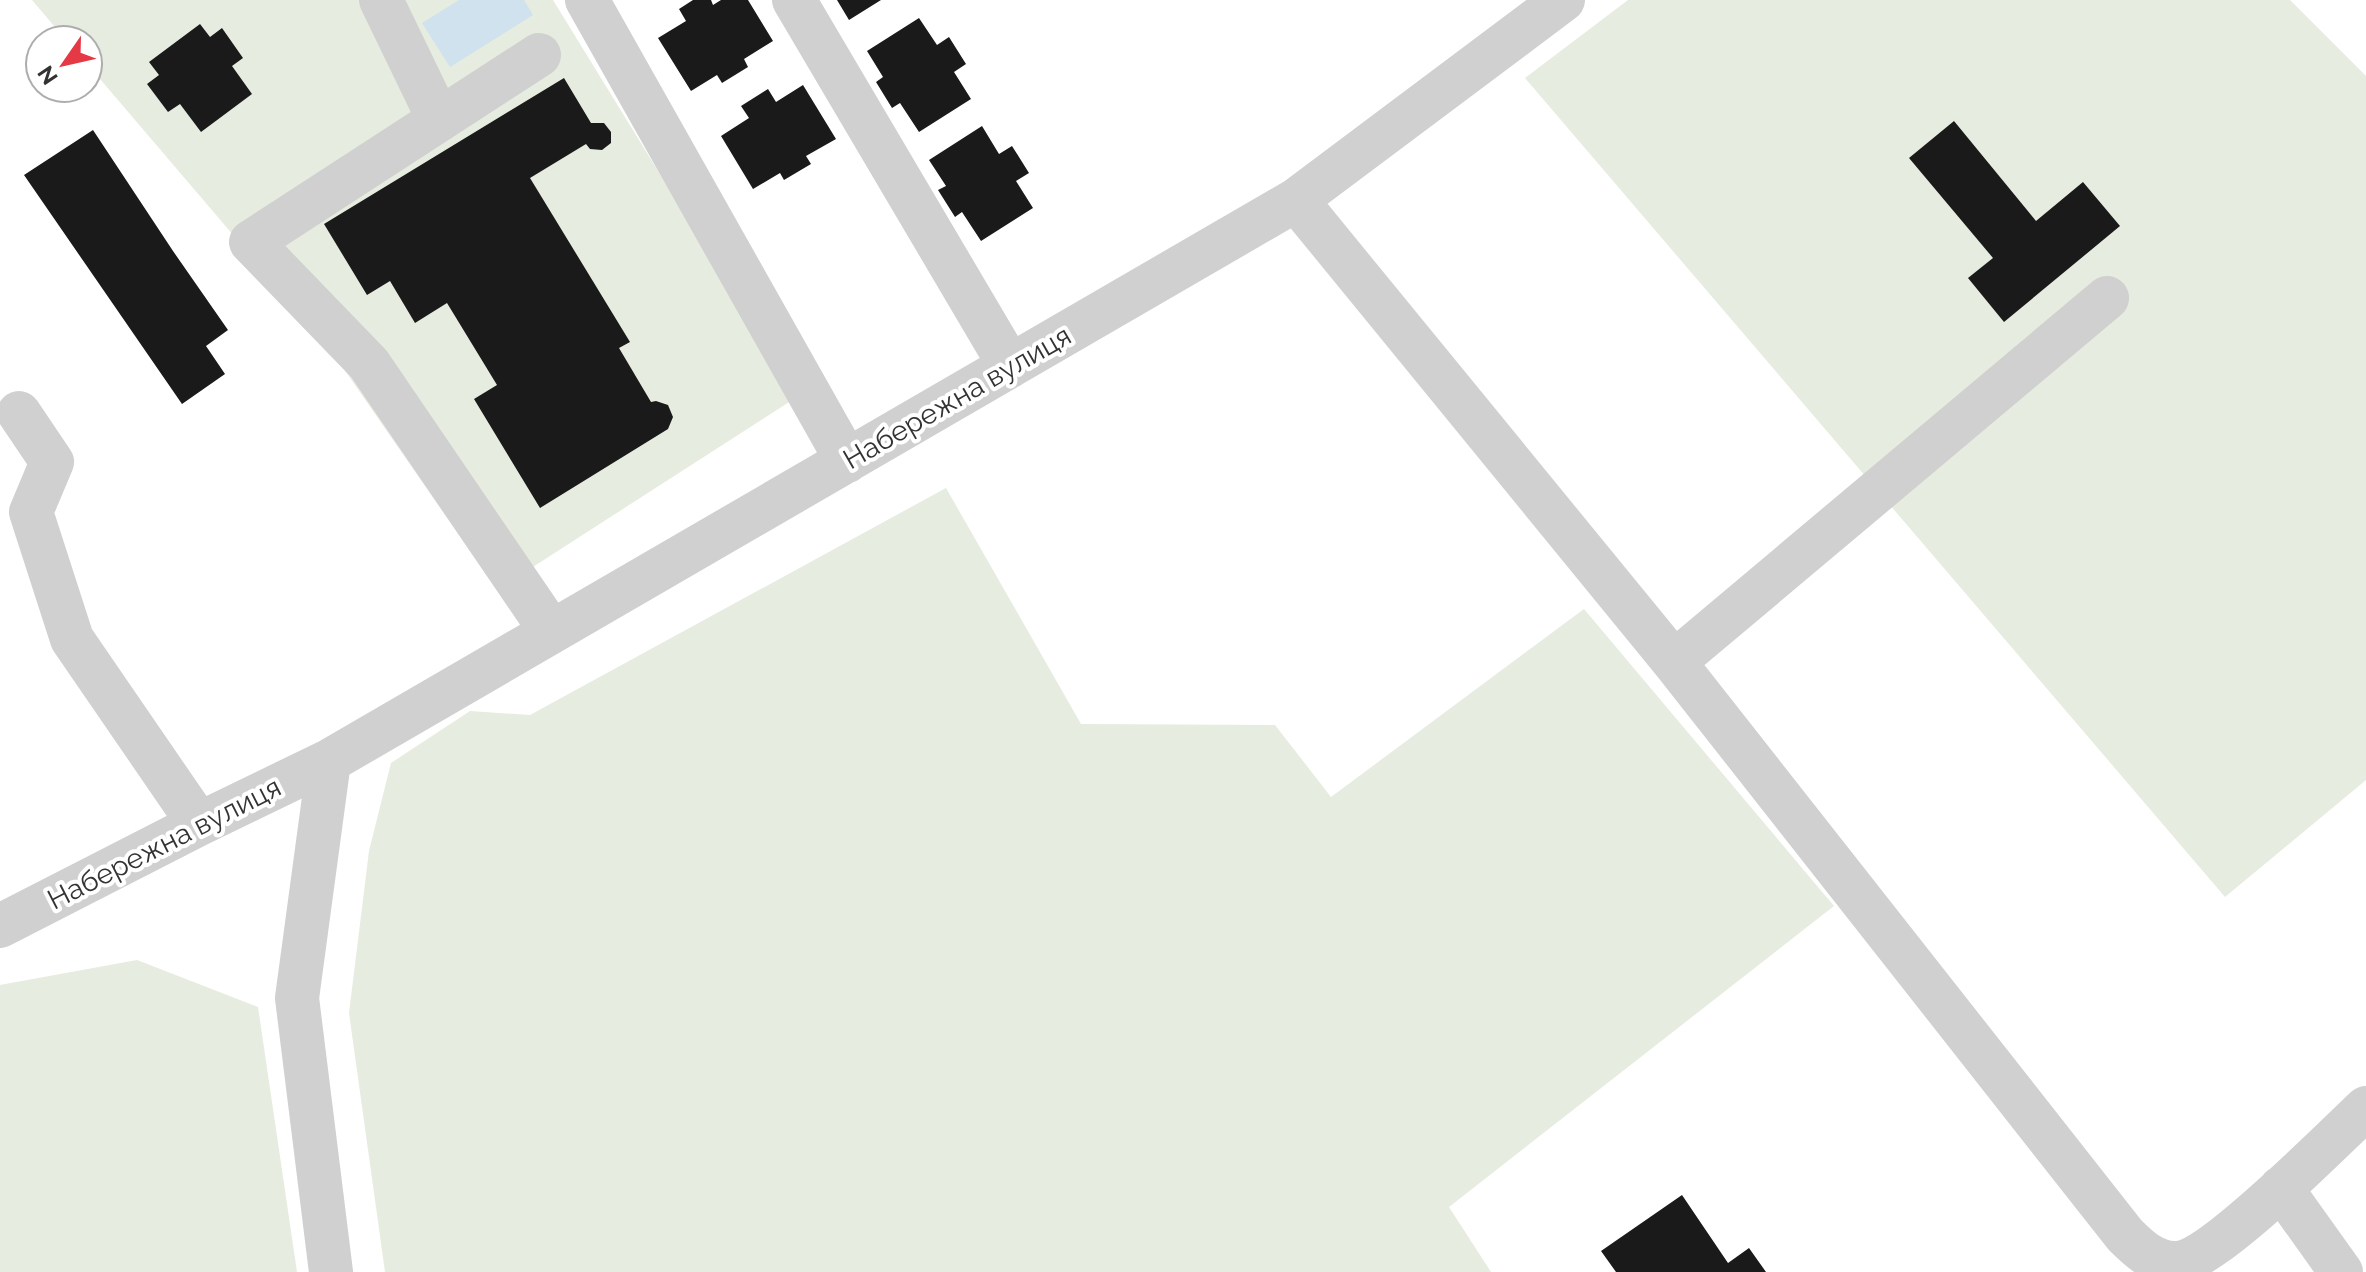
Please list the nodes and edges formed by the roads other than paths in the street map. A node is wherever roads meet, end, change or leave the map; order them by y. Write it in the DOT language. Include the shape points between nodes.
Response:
graph roads {
  1 [pos="381,0"];
  2 [pos="587,0"];
  3 [pos="794,0"];
  4 [pos="1563,0"];
  5 [pos="539,55"];
  6 [pos="439,120"];
  7 [pos="1296,200"];
  8 [pos="2107,298"];
  9 [pos="1010,366"];
  10 [pos="19,413"];
  11 [pos="847,461"];
  12 [pos="551,631"];
  13 [pos="1674,662"];
  14 [pos="329,761"];
  15 [pos="199,824"];
  16 [pos="0,926"];
  17 [pos="2366,1108"];
  18 [pos="2281,1188"];
  19 [pos="331,1272"];
  20 [pos="2341,1272"];
  1 -- 6 [label="street"];
  2 -- 11 [label="street"];
  3 -- 9 [label="street"];
  4 -- 7 [label="street, Набережна вулиця"];
  5 -- 6 [label="street"];
  6 -- 12 [label="street" via="251,242 369,364"];
  7 -- 9 [label="street, Набережна вулиця"];
  7 -- 13 [label="street"];
  8 -- 13 [label="street"];
  9 -- 11 [label="street, Набережна вулиця"];
  10 -- 15 [label="street" via="52,462 31,512 72,639"];
  11 -- 12 [label="street, Набережна вулиця"];
  12 -- 14 [label="street, Набережна вулиця"];
  13 -- 18 [label="street" via="2141,1251 2159,1261 2180,1263 2197,1256"];
  14 -- 15 [label="street, Набережна вулиця"];
  14 -- 19 [label="street, Набережна вулиця" via="297,998"];
  15 -- 16 [label="street, Набережна вулиця"];
  17 -- 18 [label="street"];
  18 -- 20 [label="street"];
}
